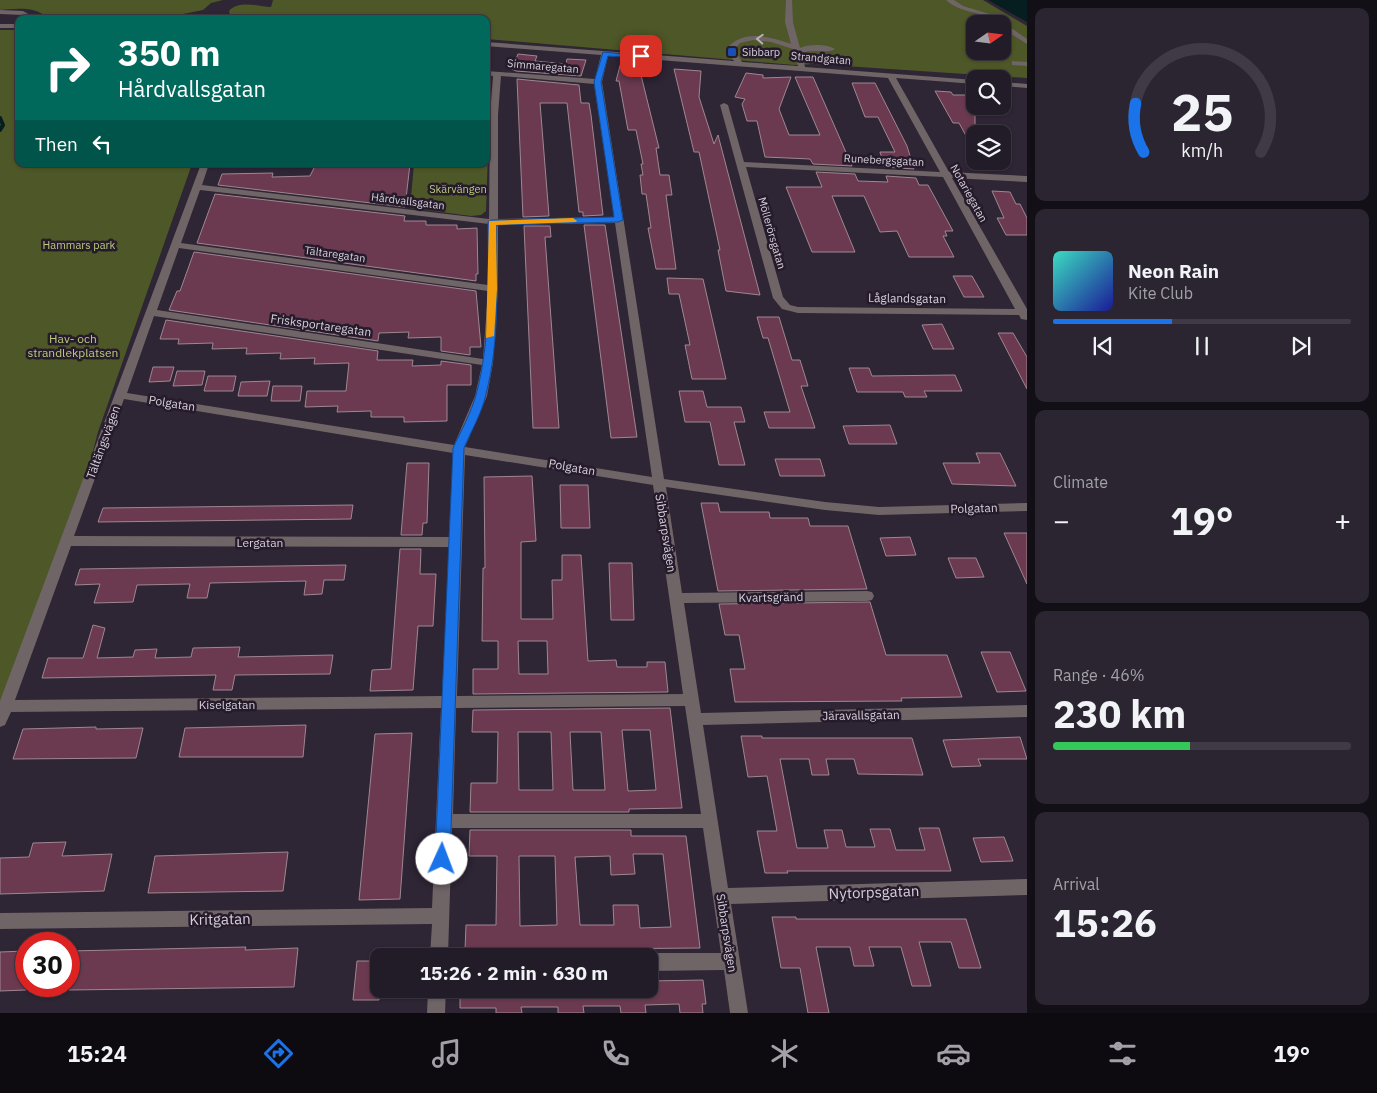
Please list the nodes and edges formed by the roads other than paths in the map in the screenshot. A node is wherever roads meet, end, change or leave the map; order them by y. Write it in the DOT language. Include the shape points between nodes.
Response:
graph roads {
  1 [pos="789,0"];
  2 [pos="949,0"];
  3 [pos="0,12"];
  4 [pos="27,15"];
  5 [pos="0,26"];
  6 [pos="15,26"];
  7 [pos="1027,42"];
  8 [pos="490,44"];
  9 [pos="796,50"];
  10 [pos="831,50"];
  11 [pos="605,54"];
  12 [pos="739,63"];
  13 [pos="1015,63"];
  14 [pos="1027,64"];
  15 [pos="802,68"];
  16 [pos="492,73"];
  17 [pos="891,76"];
  18 [pos="966,81"];
  19 [pos="598,82"];
  20 [pos="1011,85"];
  21 [pos="1027,86"];
  22 [pos="724,105"];
  23 [pos="490,115"];
  24 [pos="739,164"];
  25 [pos="204,167"];
  26 [pos="946,175"];
  27 [pos="1027,179"];
  28 [pos="197,187"];
  29 [pos="618,220"];
  30 [pos="492,222"];
  31 [pos="175,245"];
  32 [pos="493,289"];
  33 [pos="786,307"];
  34 [pos="151,312"];
  35 [pos="1025,315"];
  36 [pos="488,363"];
  37 [pos="120,395"];
  38 [pos="459,448"];
  39 [pos="658,482"];
  40 [pos="1027,507"];
  41 [pos="66,541"];
  42 [pos="455,542"];
  43 [pos="867,596"];
  44 [pos="676,598"];
  45 [pos="692,700"];
  46 [pos="449,702"];
  47 [pos="5,706"];
  48 [pos="1027,711"];
  49 [pos="694,719"];
  50 [pos="0,721"];
  51 [pos="710,821"];
  52 [pos="444,822"];
  53 [pos="1027,887"];
  54 [pos="721,896"];
  55 [pos="440,916"];
  56 [pos="0,921"];
  57 [pos="439,948"];
  58 [pos="731,961"];
  59 [pos="658,962"];
  60 [pos="437,998"];
  61 [pos="436,1013"];
  62 [pos="739,1013"];
  1 -- 9 [label="street" via="789,22"];
  2 -- 7 [label="street" via="991,16"];
  3 -- 4 [label="street"];
  5 -- 6 [label="street"];
  8 -- 11 [label="street, Strandgatan"];
  9 -- 10 [label="street"];
  9 -- 12 [label="street, one-way" via="764,39 739,41 732,46"];
  9 -- 15 [label="street"];
  11 -- 12 [label="street, Strandgatan"];
  11 -- 19 [label="street, Sibbarpsvägen"];
  12 -- 15 [label="street, Strandgatan"];
  13 -- 14 [label="street"];
  15 -- 17 [label="street, Strandgatan"];
  16 -- 19 [label="street, Simmaregatan"];
  16 -- 23 [label="street"];
  17 -- 18 [label="street, Strandgatan"];
  17 -- 26 [label="street, Notariegatan"];
  19 -- 29 [label="street, Sibbarpsvägen"];
  20 -- 21 [label="street"];
  22 -- 24 [label="street, Möllerörsgatan"];
  23 -- 30 [label="street"];
  24 -- 26 [label="street, Runebergsgatan"];
  24 -- 33 [label="street, Möllerörsgatan" via="778,298"];
  25 -- 28 [label="street, Tältängsvägen"];
  26 -- 27 [label="street, Runebergsgatan"];
  26 -- 35 [label="street, Notariegatan"];
  28 -- 30 [label="street, Hårdvallsgatan"];
  28 -- 31 [label="street, Tältängsvägen"];
  29 -- 30 [label="street, Hårdvallsgatan"];
  29 -- 39 [label="street, Sibbarpsvägen"];
  30 -- 32 [label="street"];
  31 -- 32 [label="street, Tältaregatan"];
  31 -- 34 [label="street, Tältängsvägen"];
  32 -- 36 [label="street"];
  33 -- 35 [label="street, Låglandsgatan" via="798,310"];
  34 -- 36 [label="street, Frisksportaregatan"];
  34 -- 37 [label="street, Tältängsvägen"];
  36 -- 38 [label="street" via="481,396"];
  37 -- 38 [label="street, Polgatan"];
  37 -- 41 [label="street, Tältängsvägen"];
  38 -- 39 [label="street, Polgatan"];
  38 -- 42 [label="street"];
  39 -- 40 [label="street, Polgatan" via="879,511"];
  39 -- 44 [label="street, Sibbarpsvägen"];
  41 -- 42 [label="street, Lergatan"];
  41 -- 47 [label="street, Tältängsvägen"];
  42 -- 46 [label="street"];
  43 -- 44 [label="street, Kvartsgränd"];
  44 -- 45 [label="street, Sibbarpsvägen"];
  45 -- 46 [label="street, Kiselgatan"];
  45 -- 49 [label="street, Sibbarpsvägen"];
  46 -- 47 [label="street, Kiselgatan"];
  46 -- 52 [label="street"];
  47 -- 50 [label="street, Tältängsvägen"];
  48 -- 49 [label="street, Järavallsgatan"];
  49 -- 51 [label="street, Sibbarpsvägen"];
  51 -- 52 [label="street"];
  51 -- 54 [label="street, Sibbarpsvägen"];
  52 -- 55 [label="street"];
  53 -- 54 [label="street, Nytorpsgatan"];
  54 -- 58 [label="street, Sibbarpsvägen"];
  55 -- 56 [label="street, Kritgatan"];
  55 -- 57 [label="street"];
  58 -- 59 [label="street"];
  58 -- 62 [label="street, Sibbarpsvägen"];
  60 -- 61 [label="street"];
}
